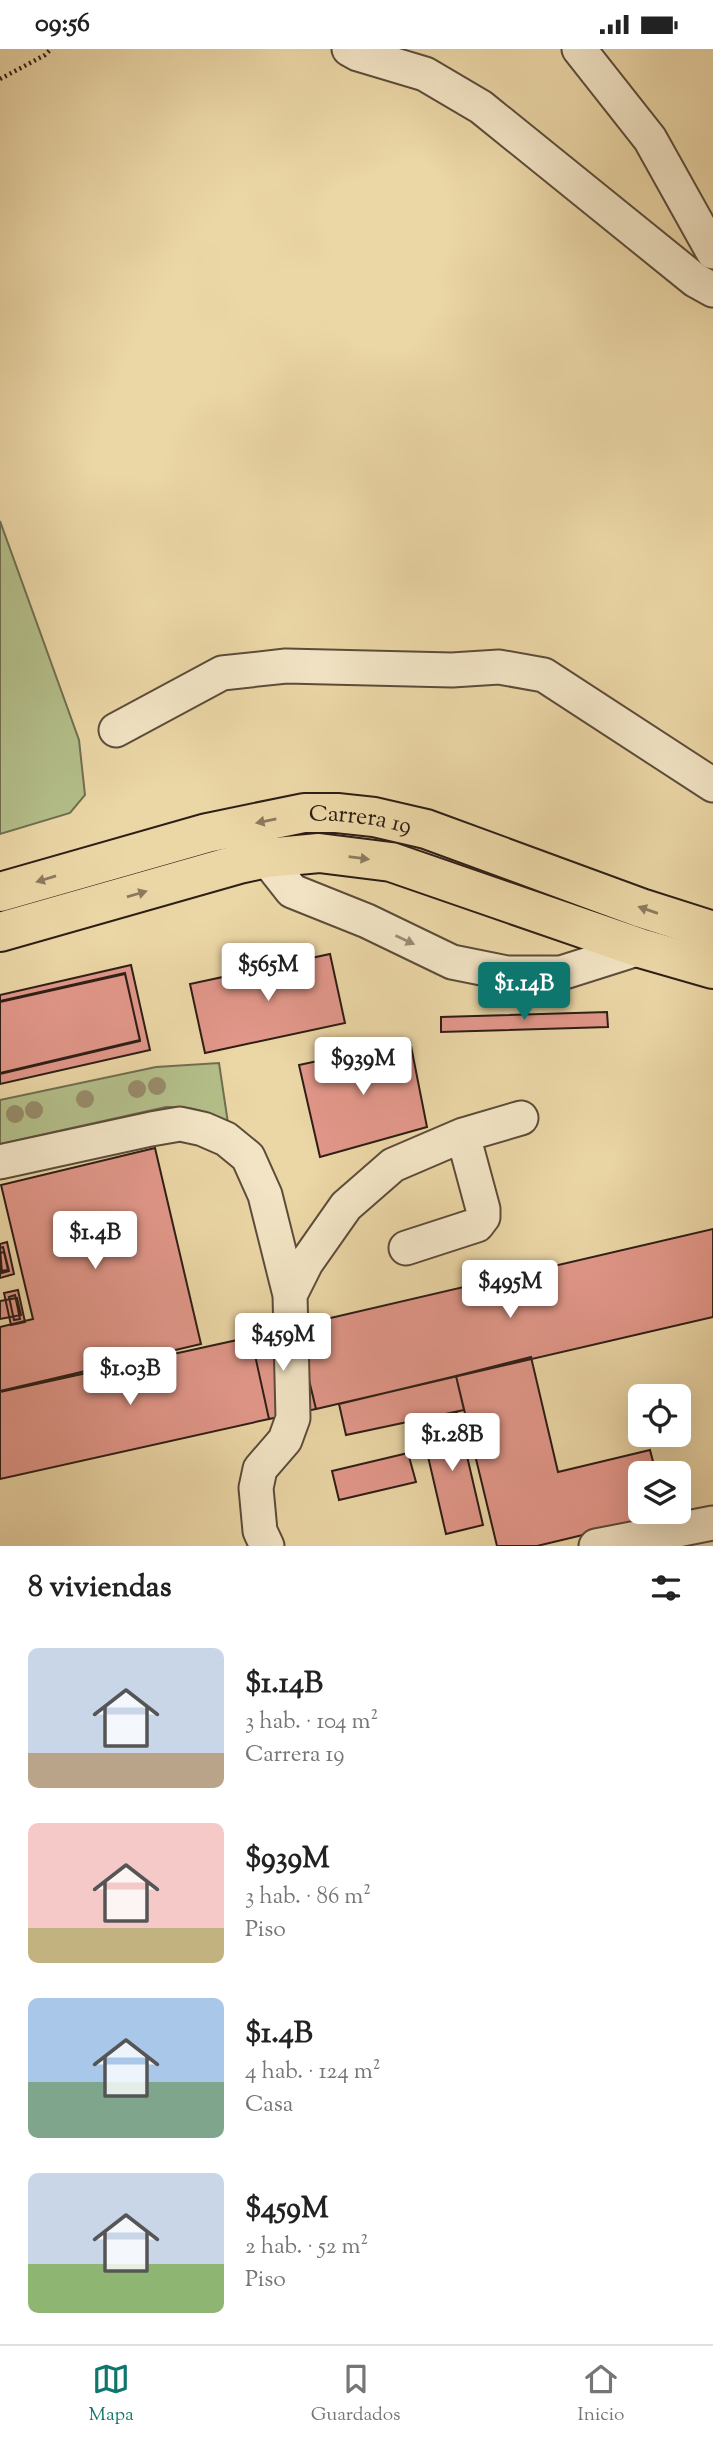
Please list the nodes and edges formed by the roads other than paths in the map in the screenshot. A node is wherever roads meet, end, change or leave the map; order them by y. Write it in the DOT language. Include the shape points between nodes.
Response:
graph roads {
  1 [pos="349,49"];
  2 [pos="579,49"];
  3 [pos="713,252"];
  4 [pos="713,290"];
  5 [pos="116,730"];
  6 [pos="713,785"];
  7 [pos="266,858"];
  8 [pos="0,893"];
  9 [pos="0,932"];
  10 [pos="713,932"];
  11 [pos="640,948"];
  12 [pos="713,969"];
  13 [pos="521,1118"];
  14 [pos="463,1135"];
  15 [pos="0,1162"];
  16 [pos="406,1248"];
  17 [pos="290,1295"];
  18 [pos="713,1523"];
  19 [pos="267,1546"];
  20 [pos="596,1546"];
  1 -- 4 [label="lane" via="425,74 481,107"];
  2 -- 3 [label="lane" via="650,139"];
  5 -- 6 [label="lane" via="222,673 286,666 499,667 544,675"];
  9 -- 7 [label="main road, Carrera 19, one-way"];
  7 -- 11 [label="main road, Carrera 19, one-way" via="319,853 391,862"];
  7 -- 11 [label="lane, one-way" via="292,891 452,962 507,973 561,973"];
  10 -- 8 [label="main road, Carrera 19, one-way" via="426,829 337,813 304,813 206,833"];
  11 -- 12 [label="main road, Carrera 19"];
  13 -- 14 [label="lane"];
  14 -- 16 [label="lane" via="482,1217 477,1225"];
  14 -- 17 [label="lane" via="393,1165 346,1206"];
  15 -- 17 [label="lane" via="180,1124 226,1139 247,1157 265,1195"];
  17 -- 19 [label="lane" via="293,1418 285,1440 260,1469 256,1488 260,1531"];
  18 -- 20 [label="lane"];
}
